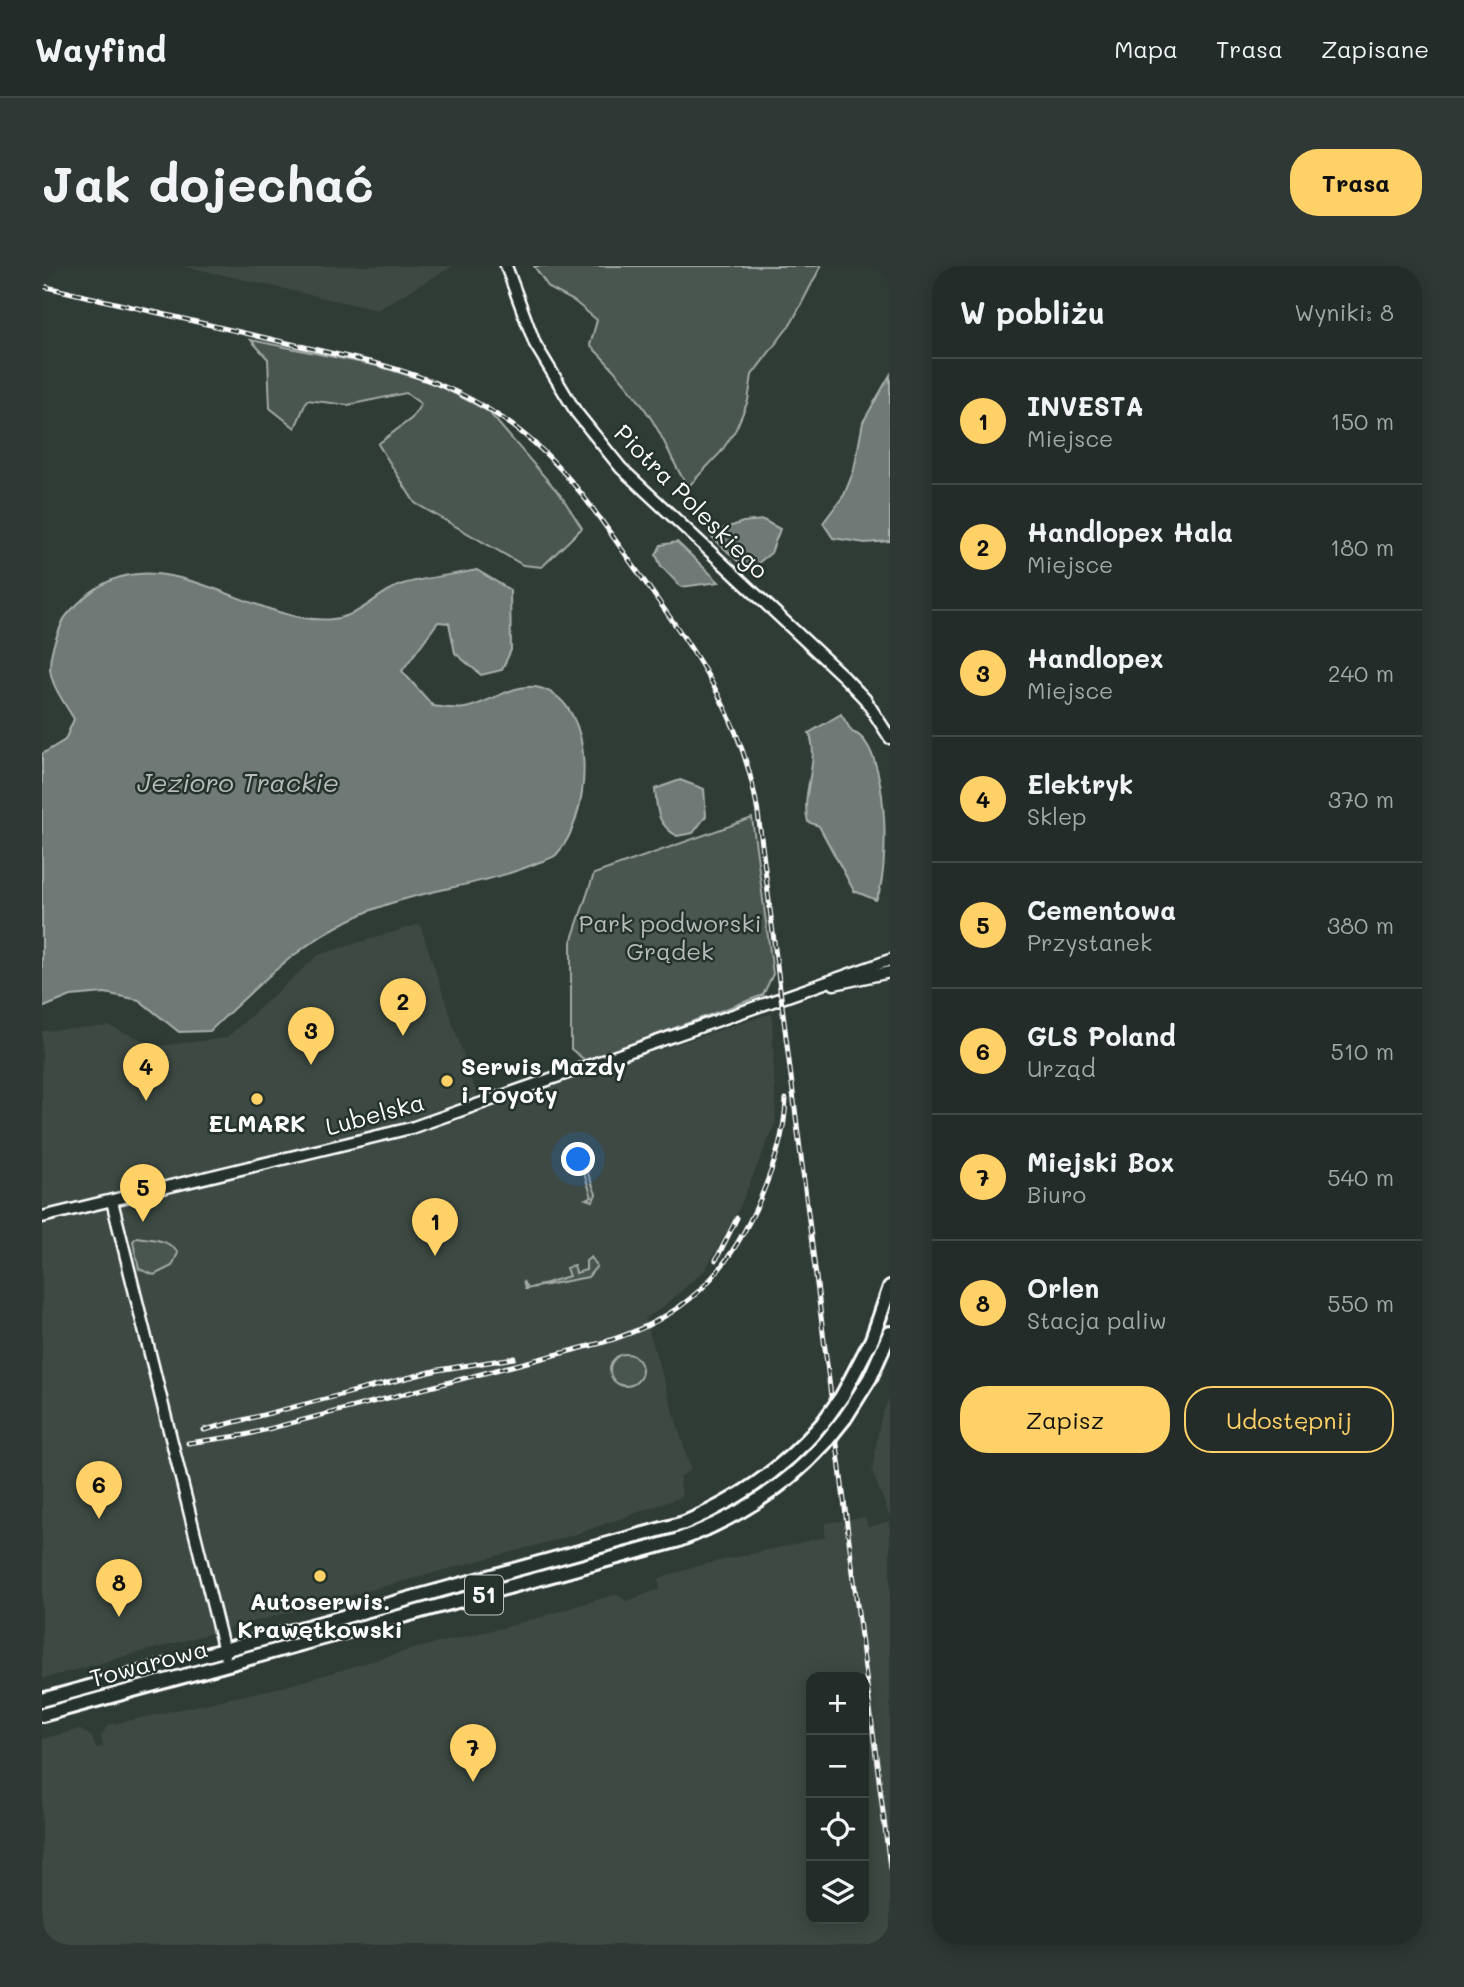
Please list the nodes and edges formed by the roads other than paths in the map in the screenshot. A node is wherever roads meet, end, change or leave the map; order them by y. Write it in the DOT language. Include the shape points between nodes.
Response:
graph roads {
  1 [pos="506,266"];
  2 [pos="890,738"];
  3 [pos="890,960"];
  4 [pos="890,972"];
  5 [pos="790,996"];
  6 [pos="112,1201"];
  7 [pos="42,1217"];
  8 [pos="890,1287"];
  9 [pos="890,1333"];
  10 [pos="223,1649"];
  11 [pos="227,1665"];
  12 [pos="42,1700"];
  13 [pos="42,1715"];
  1 -- 2 [label="street, Piotra Poleskiego" via="535,344 576,412 621,468 844,677 865,699"];
  3 -- 5 [label="street, Lubelska"];
  4 -- 5 [label="street, Lubelska"];
  5 -- 6 [label="street, Lubelska" via="411,1128"];
  6 -- 7 [label="street, Lubelska"];
  6 -- 10 [label="street"];
  8 -- 10 [label="main road, 51, bridge" via="872,1339 822,1424 761,1481 722,1506 684,1522"];
  9 -- 11 [label="main road, 51, bridge" via="870,1378 824,1444 765,1497 725,1521 689,1536"];
  10 -- 11 [label="street"];
  10 -- 12 [label="main road, Towarowa / 51"];
  11 -- 13 [label="main road, Towarowa / 51"];
}
